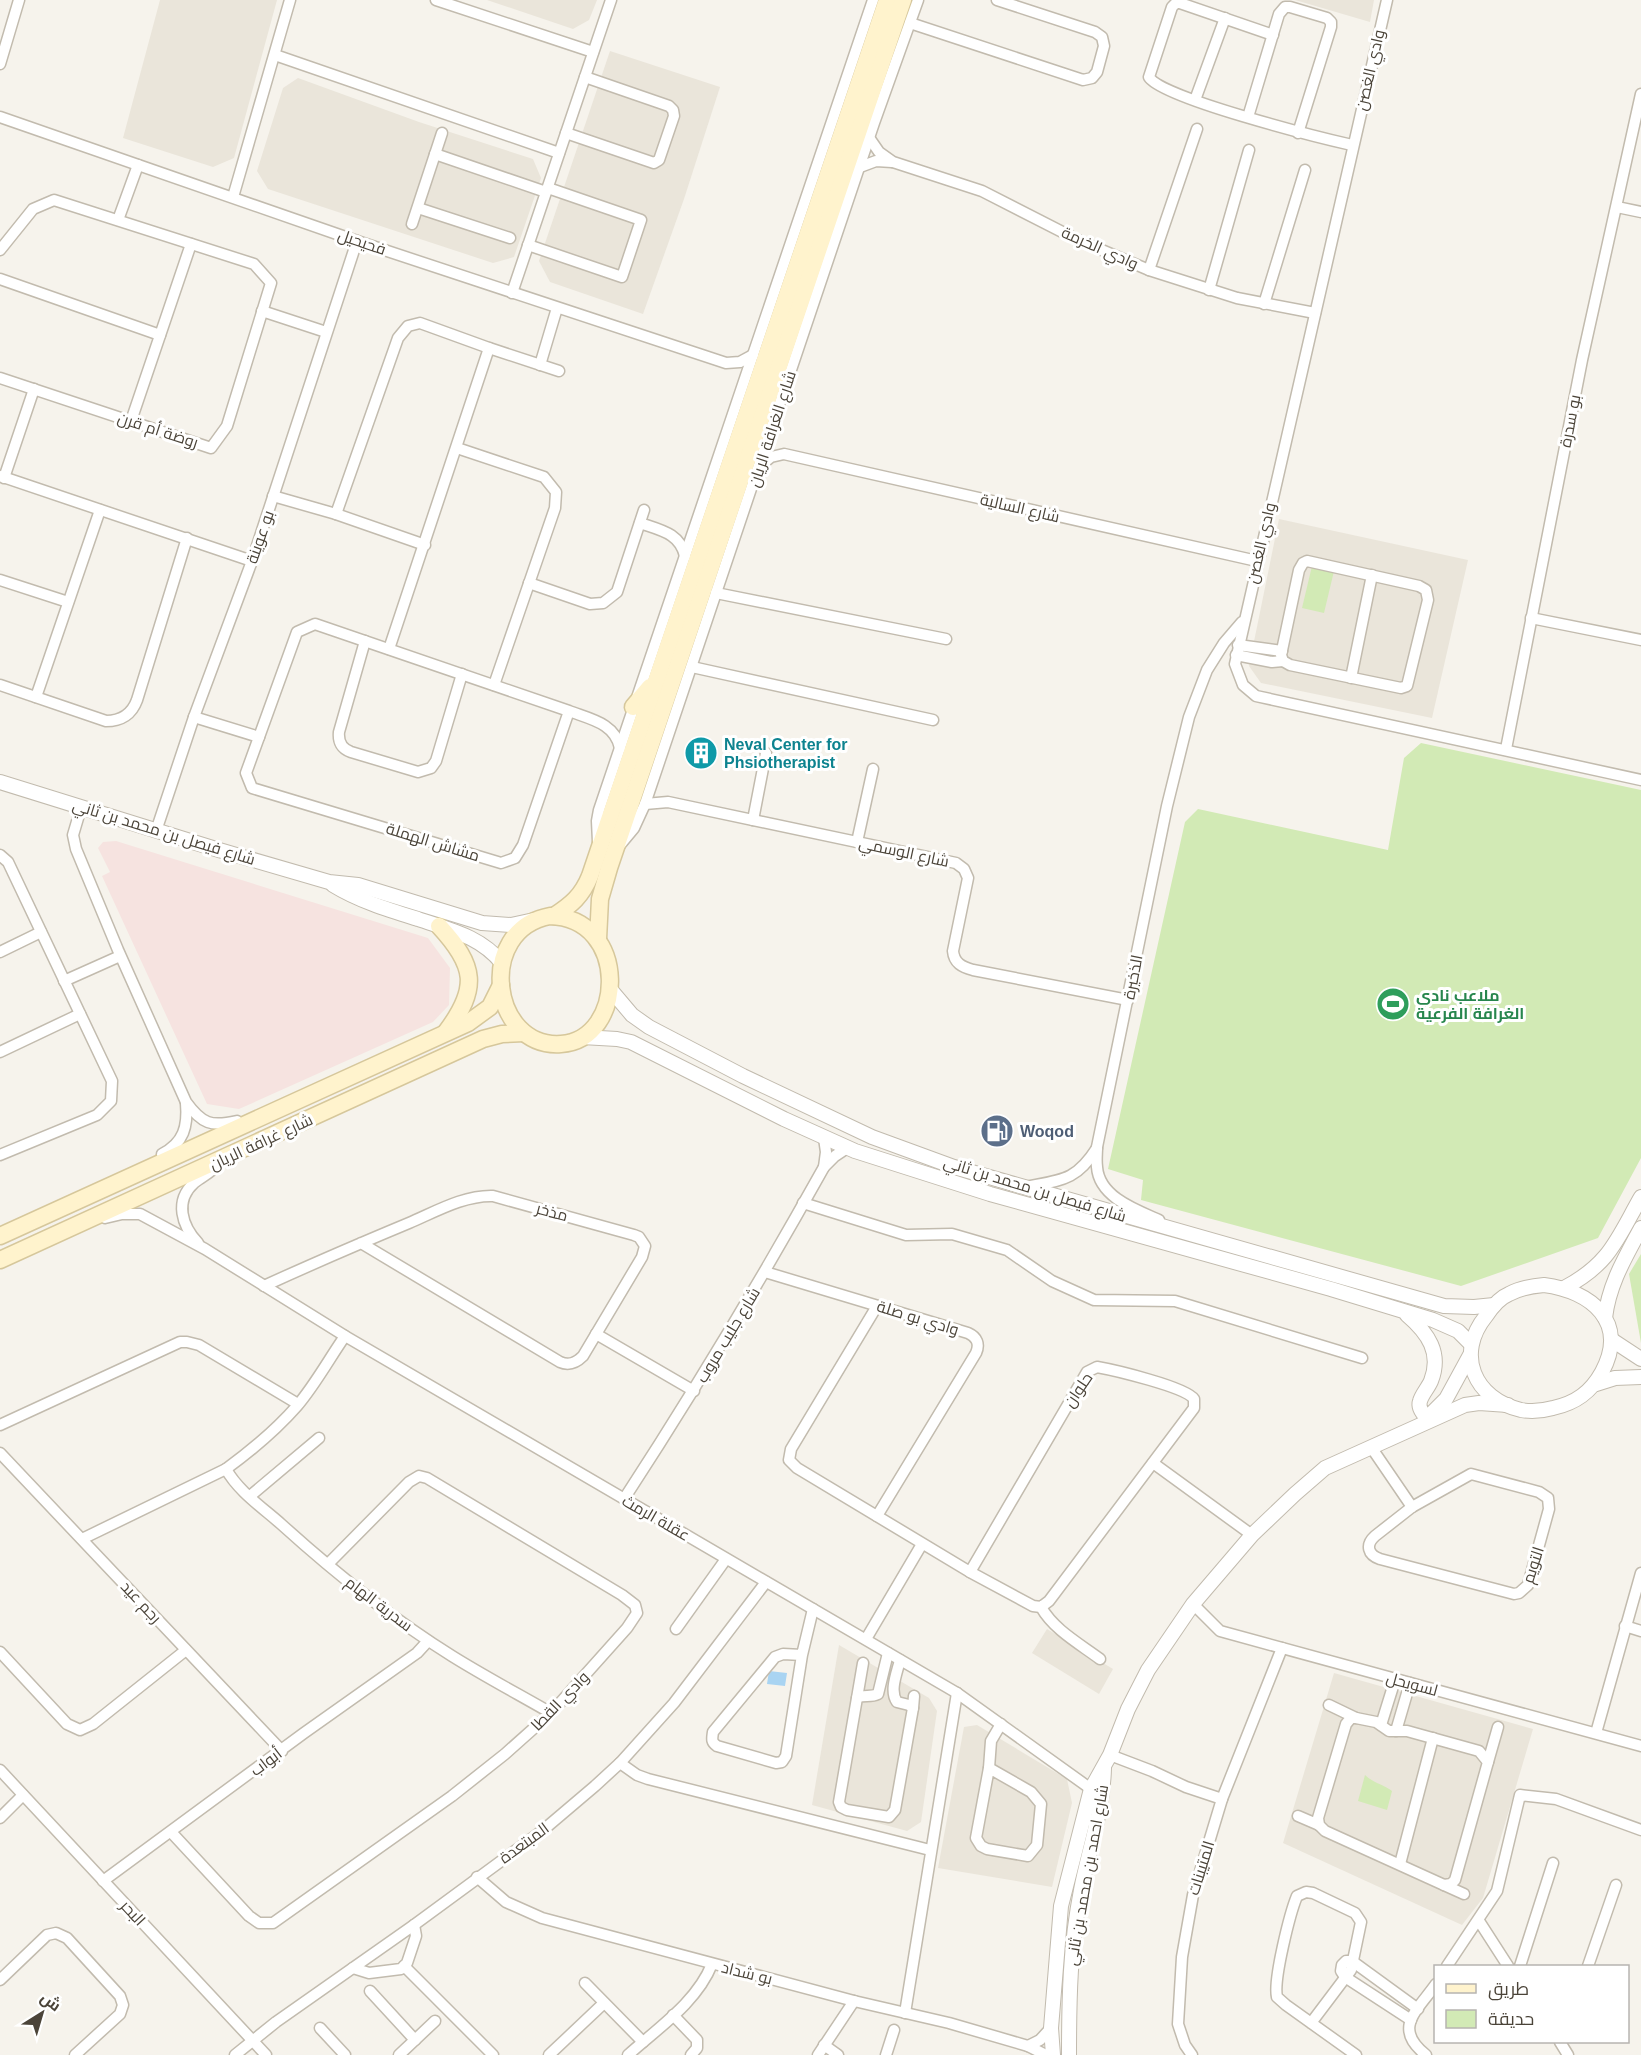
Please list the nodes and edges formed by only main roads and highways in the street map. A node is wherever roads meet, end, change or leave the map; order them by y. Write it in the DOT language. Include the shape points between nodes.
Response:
graph roads {
  1 [pos="887,0"];
  2 [pos="903,0"];
  3 [pos="866,21"];
  4 [pos="866,61"];
  5 [pos="869,97"];
  6 [pos="872,131"];
  7 [pos="858,172"];
  8 [pos="833,205"];
  9 [pos="779,318"];
  10 [pos="755,349"];
  11 [pos="741,391"];
  12 [pos="771,392"];
  13 [pos="742,429"];
  14 [pos="771,430"];
  15 [pos="757,472"];
  16 [pos="736,493"];
  17 [pos="656,679"];
  18 [pos="632,712"];
  19 [pos="607,850"];
  20 [pos="554,916"];
  21 [pos="439,926"];
  22 [pos="598,939"];
  23 [pos="501,985"];
  24 [pos="524,1033"];
  25 [pos="445,1034"];
  26 [pos="0,1236"];
  27 [pos="0,1260"];
  1 -- 4 [label="main road, شارع الغرافة الريان"];
  2 -- 5 [label="main road, شارع الغرافة الريان"];
  3 -- 4 [label="main road"];
  4 -- 9 [label="main road, شارع الغرافة الريان"];
  5 -- 6 [label="main road"];
  5 -- 8 [label="main road, شارع الغرافة الريان"];
  7 -- 8 [label="main road"];
  8 -- 12 [label="main road, شارع الغرافة الريان"];
  9 -- 10 [label="main road"];
  9 -- 13 [label="main road, شارع الغرافة الريان"];
  11 -- 13 [label="main road"];
  12 -- 14 [label="main road"];
  12 -- 16 [label="main road, شارع الغرافة الريان"];
  13 -- 17 [label="main road, شارع الغرافة الريان"];
  15 -- 16 [label="main road"];
  16 -- 19 [label="main road, شارع الغرافة الريان"];
  17 -- 18 [label="main road"];
  17 -- 19 [label="main road, شارع الغرافة الريان"];
  19 -- 20 [label="main road, شارع الغرافة الريان" via="581,895"];
  19 -- 22 [label="main road, شارع الغرافة الريان"];
  20 -- 22 [label="main road" via="578,921"];
  20 -- 23 [label="main road" via="534,920 514,935 502,963"];
  21 -- 25 [label="main road" via="459,949 469,976 465,1004"];
  22 -- 24 [label="main road" via="609,968 610,989 599,1020 582,1037 560,1044 538,1041"];
  23 -- 24 [label="main road" via="508,1011"];
  23 -- 25 [label="main road, شارع غرافة الريان" via="486,1010"];
  24 -- 27 [label="main road, شارع غرافة الريان" via="483,1039"];
  25 -- 26 [label="main road, شارع غرافة الريان"];
}
